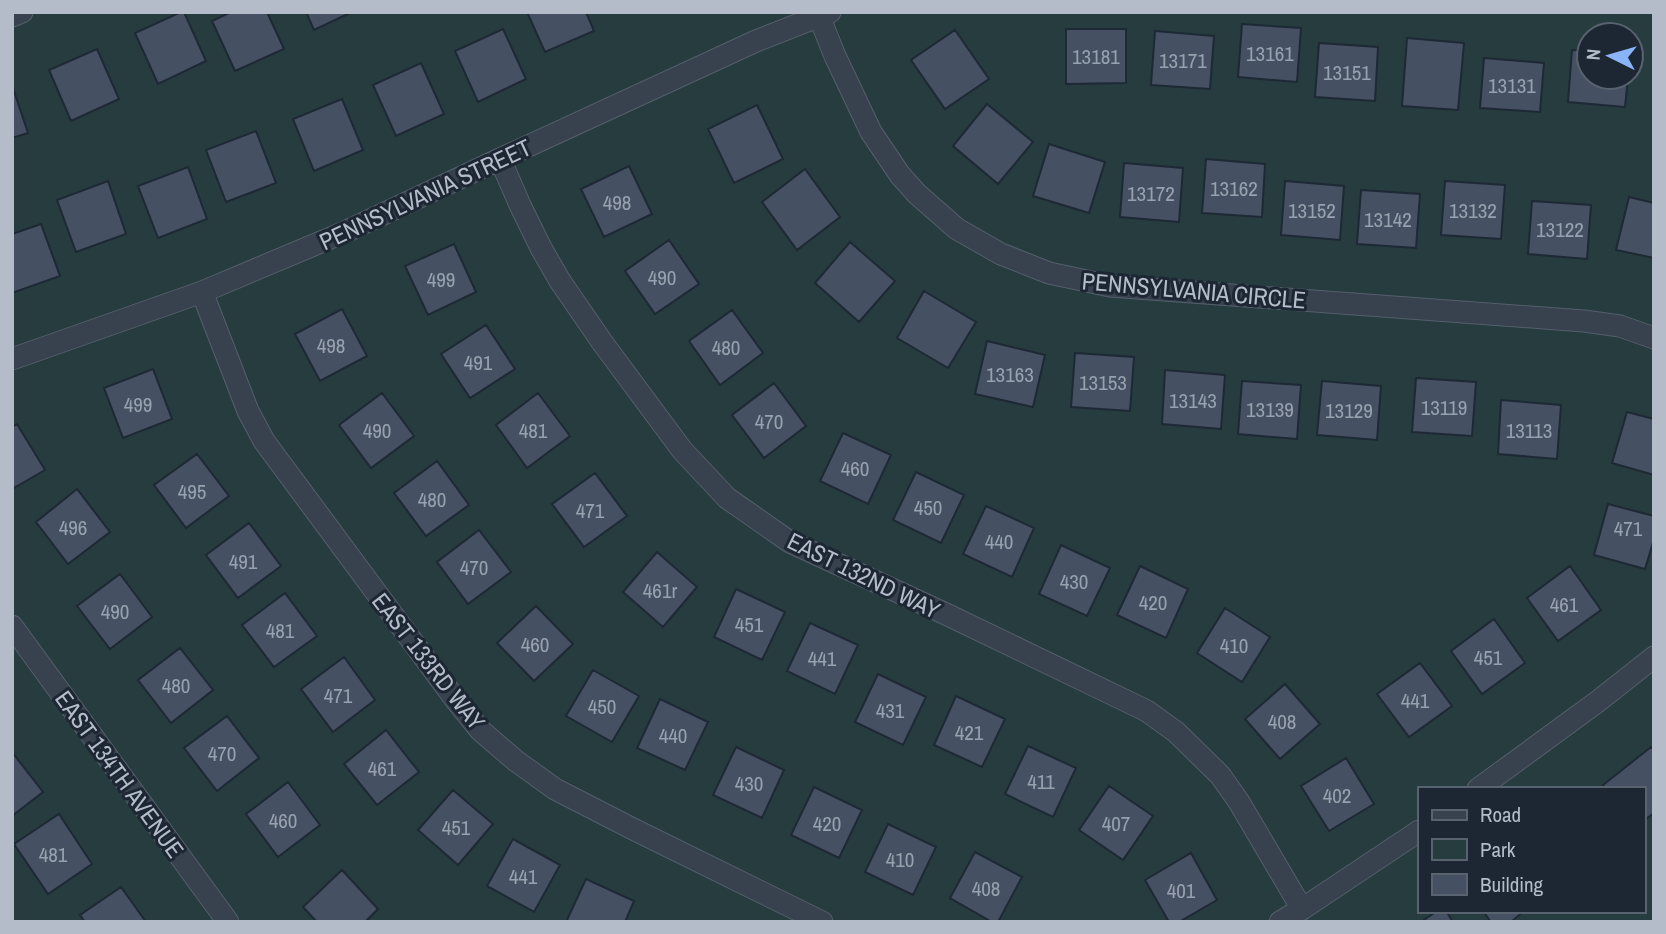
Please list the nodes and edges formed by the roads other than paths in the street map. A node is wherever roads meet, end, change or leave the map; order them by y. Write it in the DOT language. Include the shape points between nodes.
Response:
graph roads {
  1 [pos="22,12"];
  2 [pos="825,14"];
  3 [pos="12,16"];
  4 [pos="500,159"];
  5 [pos="202,292"];
  6 [pos="1654,338"];
  7 [pos="12,359"];
  8 [pos="12,626"];
  9 [pos="1654,657"];
  10 [pos="1481,787"];
  11 [pos="1418,832"];
  12 [pos="1303,909"];
  13 [pos="228,922"];
  14 [pos="822,922"];
  15 [pos="1280,922"];
  1 -- 3 [label="street"];
  2 -- 4 [label="street, PENNSYLVANIA STREET"];
  2 -- 6 [label="street, PENNSYLVANIA CIRCLE" via="835,56 871,132 900,175 937,213 979,242 1049,273 1110,286 1584,321"];
  4 -- 5 [label="street, PENNSYLVANIA STREET" via="348,231"];
  4 -- 12 [label="street, EAST 132ND WAY" via="560,281 682,450 727,498 790,542 1147,711 1220,775"];
  5 -- 7 [label="street, PENNSYLVANIA STREET"];
  5 -- 14 [label="street, EAST 133RD WAY" via="264,441 480,730 555,789"];
  8 -- 13 [label="street, EAST 134TH AVENUE"];
  9 -- 10 [label="street"];
  11 -- 12 [label="street"];
  12 -- 15 [label="street"];
}
